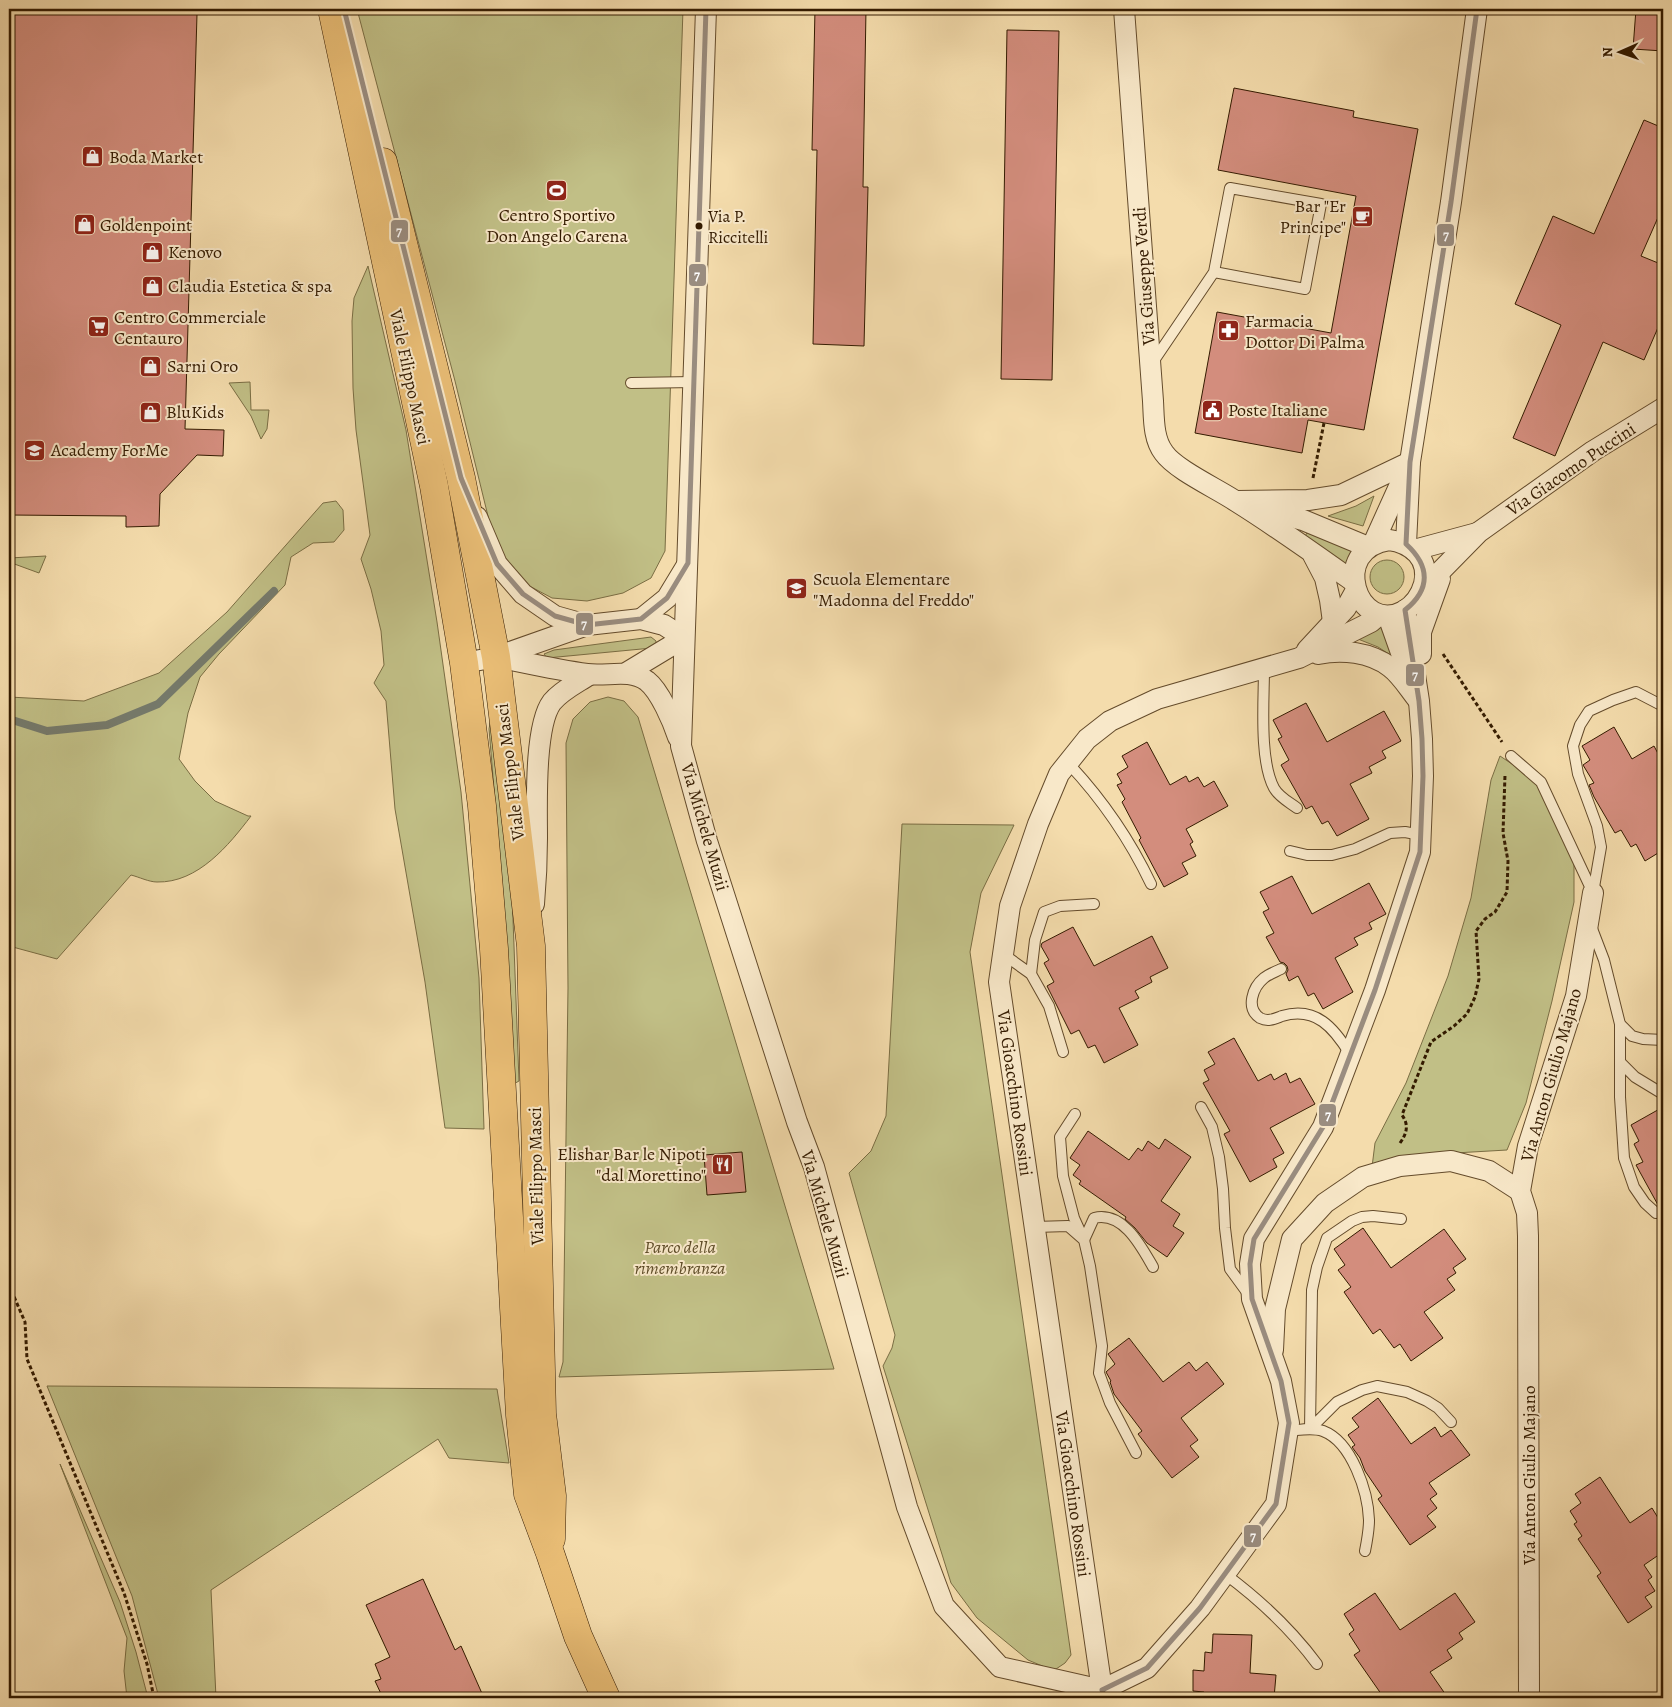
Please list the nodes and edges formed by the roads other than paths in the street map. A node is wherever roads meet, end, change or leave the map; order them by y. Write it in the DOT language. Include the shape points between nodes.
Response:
graph roads {
  1 [pos="332,9"];
  2 [pos="344,9"];
  3 [pos="706,9"];
  4 [pos="1124,9"];
  5 [pos="1477,9"];
  6 [pos="1214,272"];
  7 [pos="1151,365"];
  8 [pos="694,382"];
  9 [pos="631,383"];
  10 [pos="1663,408"];
  11 [pos="1410,462"];
  12 [pos="461,478"];
  13 [pos="1237,501"];
  14 [pos="1479,532"];
  15 [pos="1371,545"];
  16 [pos="1410,547"];
  17 [pos="1311,551"];
  18 [pos="688,563"];
  19 [pos="1444,568"];
  20 [pos="1355,586"];
  21 [pos="1422,589"];
  22 [pos="1391,614"];
  23 [pos="641,619"];
  24 [pos="1332,622"];
  25 [pos="587,625"];
  26 [pos="684,638"];
  27 [pos="496,657"];
  28 [pos="1299,658"];
  29 [pos="464,663"];
  30 [pos="1264,668"];
  31 [pos="626,673"];
  32 [pos="590,675"];
  33 [pos="1419,701"];
  34 [pos="1663,706"];
  35 [pos="682,746"];
  36 [pos="1511,756"];
  37 [pos="1068,763"];
  38 [pos="1297,808"];
  39 [pos="1421,835"];
  40 [pos="1290,851"];
  41 [pos="1151,884"];
  42 [pos="1593,893"];
  43 [pos="1094,904"];
  44 [pos="1589,921"];
  45 [pos="531,946"];
  46 [pos="1003,954"];
  47 [pos="1281,969"];
  48 [pos="1031,974"];
  49 [pos="1620,1024"];
  50 [pos="1663,1040"];
  51 [pos="1063,1052"];
  52 [pos="1350,1055"];
  53 [pos="1620,1062"];
  54 [pos="1663,1094"];
  55 [pos="1201,1107"];
  56 [pos="1075,1114"];
  57 [pos="1520,1191"];
  58 [pos="1656,1213"];
  59 [pos="1401,1219"];
  60 [pos="1034,1227"];
  61 [pos="1084,1240"];
  62 [pos="1153,1267"];
  63 [pos="1252,1299"];
  64 [pos="1272,1359"];
  65 [pos="1451,1422"];
  66 [pos="1310,1429"];
  67 [pos="1288,1431"];
  68 [pos="1136,1453"];
  69 [pos="1365,1551"];
  70 [pos="550,1552"];
  71 [pos="1225,1574"];
  72 [pos="1317,1664"];
  73 [pos="1103,1694"];
  74 [pos="606,1698"];
  75 [pos="1529,1698"];
  1 -- 29 [label="main road, Viale Filippo Masci" via="434,486"];
  2 -- 12 [label="main road, Viale Filippo Masci"];
  3 -- 8 [label="street, Via Michele Muzii"];
  4 -- 7 [label="street, Via Giuseppe Verdi"];
  5 -- 11 [label="street" via="1451,202"];
  6 -- 6 [label="lane" via="1304,289 1321,204 1230,188"];
  6 -- 7 [label="lane"];
  7 -- 13 [label="street, Via Giuseppe Verdi" via="1156,437 1163,452 1174,463"];
  8 -- 9 [label="lane"];
  8 -- 18 [label="street, Via Michele Muzii"];
  10 -- 14 [label="street, Via Giacomo Puccini" via="1593,451"];
  11 -- 13 [label="street" via="1341,495 1308,500"];
  11 -- 15 [label="street"];
  11 -- 16 [label="street"];
  12 -- 25 [label="street" via="496,564 523,594 555,616"];
  12 -- 27 [label="main road, Viale Filippo Masci"];
  13 -- 15 [label="street, Via Giuseppe Verdi" via="1303,520"];
  13 -- 17 [label="street, Via Giuseppe Verdi"];
  14 -- 16 [label="street, Via Giacomo Puccini"];
  14 -- 19 [label="street, Via Giacomo Puccini"];
  15 -- 16 [label="street" via="1389,540"];
  15 -- 20 [label="street" via="1355,565"];
  16 -- 21 [label="street" via="1420,558 1424,569"];
  17 -- 20 [label="street, Via Giuseppe Verdi"];
  17 -- 24 [label="street, Via Giuseppe Verdi" via="1325,578"];
  18 -- 23 [label="street" via="667,598"];
  18 -- 26 [label="street, Via Michele Muzii"];
  19 -- 21 [label="street, Via Giacomo Puccini"];
  19 -- 33 [label="street" via="1421,632"];
  20 -- 22 [label="street" via="1368,608"];
  20 -- 24 [label="street" via="1346,608"];
  21 -- 22 [label="street" via="1414,602"];
  22 -- 28 [label="street, Via Gioacchino Rossini"];
  22 -- 33 [label="street" via="1398,647"];
  23 -- 25 [label="street"];
  23 -- 26 [label="street" via="664,626"];
  24 -- 28 [label="street"];
  25 -- 27 [label="street"];
  26 -- 31 [label="street"];
  26 -- 35 [label="street, Via Michele Muzii"];
  27 -- 29 [label="street"];
  27 -- 32 [label="street"];
  27 -- 45 [label="main road, Viale Filippo Masci"];
  28 -- 30 [label="street, Via Gioacchino Rossini"];
  28 -- 33 [label="street" via="1332,651 1371,657 1397,673"];
  29 -- 70 [label="main road, Viale Filippo Masci" via="482,806 494,949 520,1415 528,1494"];
  30 -- 37 [label="street, Via Gioacchino Rossini" via="1157,699 1110,721 1087,739"];
  30 -- 38 [label="lane" via="1267,768 1275,788"];
  31 -- 32 [label="street"];
  31 -- 35 [label="street" via="647,681 663,702"];
  32 -- 45 [label="street" via="560,693 546,715 538,761 537,874"];
  33 -- 39 [label="street" via="1423,776"];
  34 -- 42 [label="lane" via="1636,692 1590,711 1580,725 1573,746 1578,774 1601,847"];
  35 -- 73 [label="street, Via Michele Muzii" via="707,841 814,1167 907,1507 944,1606 1000,1667"];
  36 -- 42 [label="lane" via="1540,782"];
  37 -- 41 [label="lane" via="1091,788 1139,858"];
  37 -- 46 [label="street, Via Gioacchino Rossini" via="1052,790 1010,906"];
  39 -- 40 [label="lane" via="1390,833 1355,849 1332,855 1307,856"];
  39 -- 52 [label="street" via="1420,852"];
  42 -- 44 [label="street, Via Anton Giulio Majano"];
  43 -- 48 [label="lane" via="1060,906 1044,912 1034,940"];
  44 -- 49 [label="lane" via="1604,960"];
  44 -- 57 [label="street, Via Anton Giulio Majano" via="1576,996 1528,1146"];
  45 -- 70 [label="main road, Viale Filippo Masci" via="542,1414 552,1496"];
  46 -- 48 [label="lane"];
  46 -- 60 [label="street, Via Gioacchino Rossini" via="999,982"];
  47 -- 52 [label="lane" via="1255,987 1251,1001 1254,1012 1261,1018 1272,1020 1304,1014 1322,1020 1338,1034"];
  48 -- 51 [label="lane" via="1048,1006"];
  49 -- 50 [label="lane" via="1632,1036"];
  49 -- 53 [label="lane"];
  52 -- 63 [label="street" via="1323,1127 1254,1240 1250,1264"];
  53 -- 54 [label="lane" via="1635,1077"];
  53 -- 58 [label="lane" via="1624,1158 1634,1187 1645,1204"];
  55 -- 63 [label="lane" via="1212,1127 1219,1157 1230,1268"];
  56 -- 61 [label="lane" via="1060,1137 1063,1176 1074,1218"];
  57 -- 64 [label="street" via="1489,1171 1451,1161 1387,1169 1363,1177 1325,1202 1292,1239 1275,1309"];
  57 -- 75 [label="street, Via Anton Giulio Majano" via="1527,1212 1528,1236"];
  59 -- 66 [label="lane" via="1362,1217 1327,1238 1312,1290"];
  60 -- 61 [label="lane" via="1068,1226"];
  60 -- 73 [label="street, Via Gioacchino Rossini"];
  61 -- 62 [label="lane" via="1094,1218 1102,1216 1118,1221 1140,1244"];
  61 -- 68 [label="lane" via="1102,1346 1099,1373 1110,1403"];
  63 -- 64 [label="street"];
  64 -- 67 [label="street" via="1281,1381"];
  65 -- 66 [label="lane" via="1427,1401 1407,1392 1377,1386 1337,1402"];
  66 -- 67 [label="lane"];
  66 -- 69 [label="lane" via="1324,1431 1339,1442 1359,1476 1369,1520"];
  67 -- 71 [label="street" via="1276,1504"];
  70 -- 74 [label="main road, Viale Filippo Masci" via="578,1636"];
  71 -- 72 [label="lane" via="1250,1592 1291,1631"];
  71 -- 73 [label="street" via="1200,1608 1146,1668"];
}
